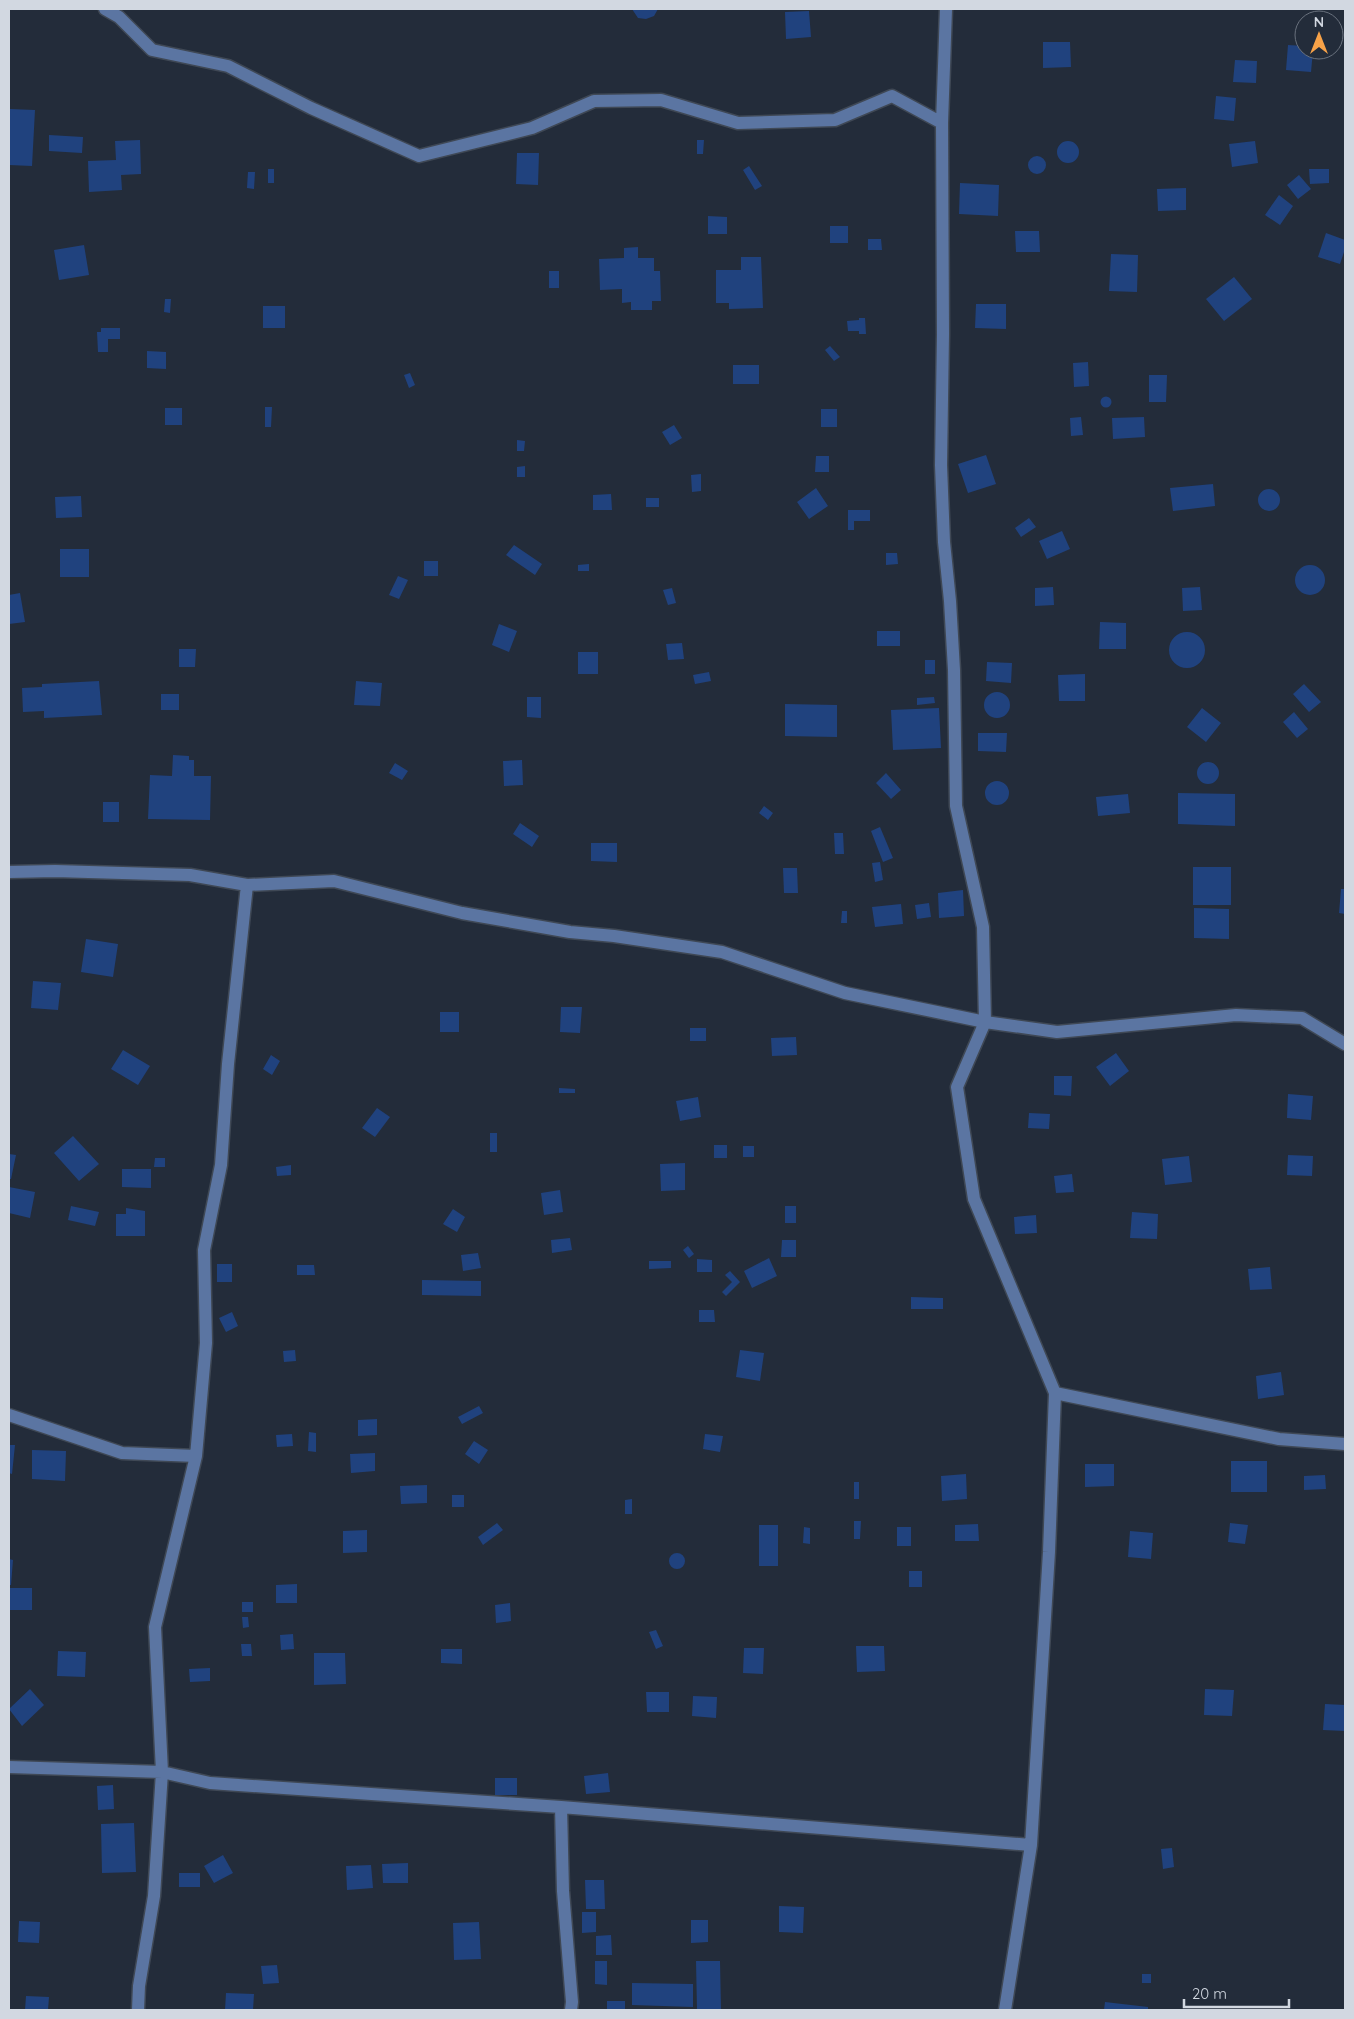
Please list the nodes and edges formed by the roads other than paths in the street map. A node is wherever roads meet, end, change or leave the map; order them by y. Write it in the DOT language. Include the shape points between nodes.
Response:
graph roads {
  1 [pos="105,9"];
  2 [pos="946,9"];
  3 [pos="942,123"];
  4 [pos="9,872"];
  5 [pos="247,885"];
  6 [pos="986,1022"];
  7 [pos="1345,1044"];
  8 [pos="1055,1393"];
  9 [pos="9,1415"];
  10 [pos="1345,1444"];
  11 [pos="196,1456"];
  12 [pos="9,1767"];
  13 [pos="162,1772"];
  14 [pos="561,1807"];
  15 [pos="1031,1845"];
  16 [pos="138,2010"];
  17 [pos="571,2010"];
  18 [pos="1005,2010"];
  1 -- 3 [label="street" via="119,17 152,50 228,66 311,108 419,156 532,128 594,101 661,100 738,123 835,120 892,96"];
  2 -- 3 [label="street"];
  3 -- 6 [label="street" via="944,334 940,465 954,670 956,806 983,927"];
  4 -- 5 [label="street" via="190,875"];
  5 -- 6 [label="street" via="334,882 462,914 722,952 845,993"];
  5 -- 11 [label="street" via="221,1165 204,1250 206,1343"];
  6 -- 7 [label="street" via="1057,1032 1236,1015 1302,1018"];
  6 -- 8 [label="street" via="958,1087 974,1199"];
  8 -- 10 [label="street" via="1279,1439"];
  8 -- 15 [label="street"];
  9 -- 11 [label="street" via="122,1453"];
  11 -- 13 [label="street" via="155,1627"];
  12 -- 13 [label="street"];
  13 -- 14 [label="street" via="210,1783"];
  13 -- 16 [label="street" via="154,1896"];
  14 -- 15 [label="street"];
  14 -- 17 [label="street"];
  15 -- 18 [label="street"];
}
